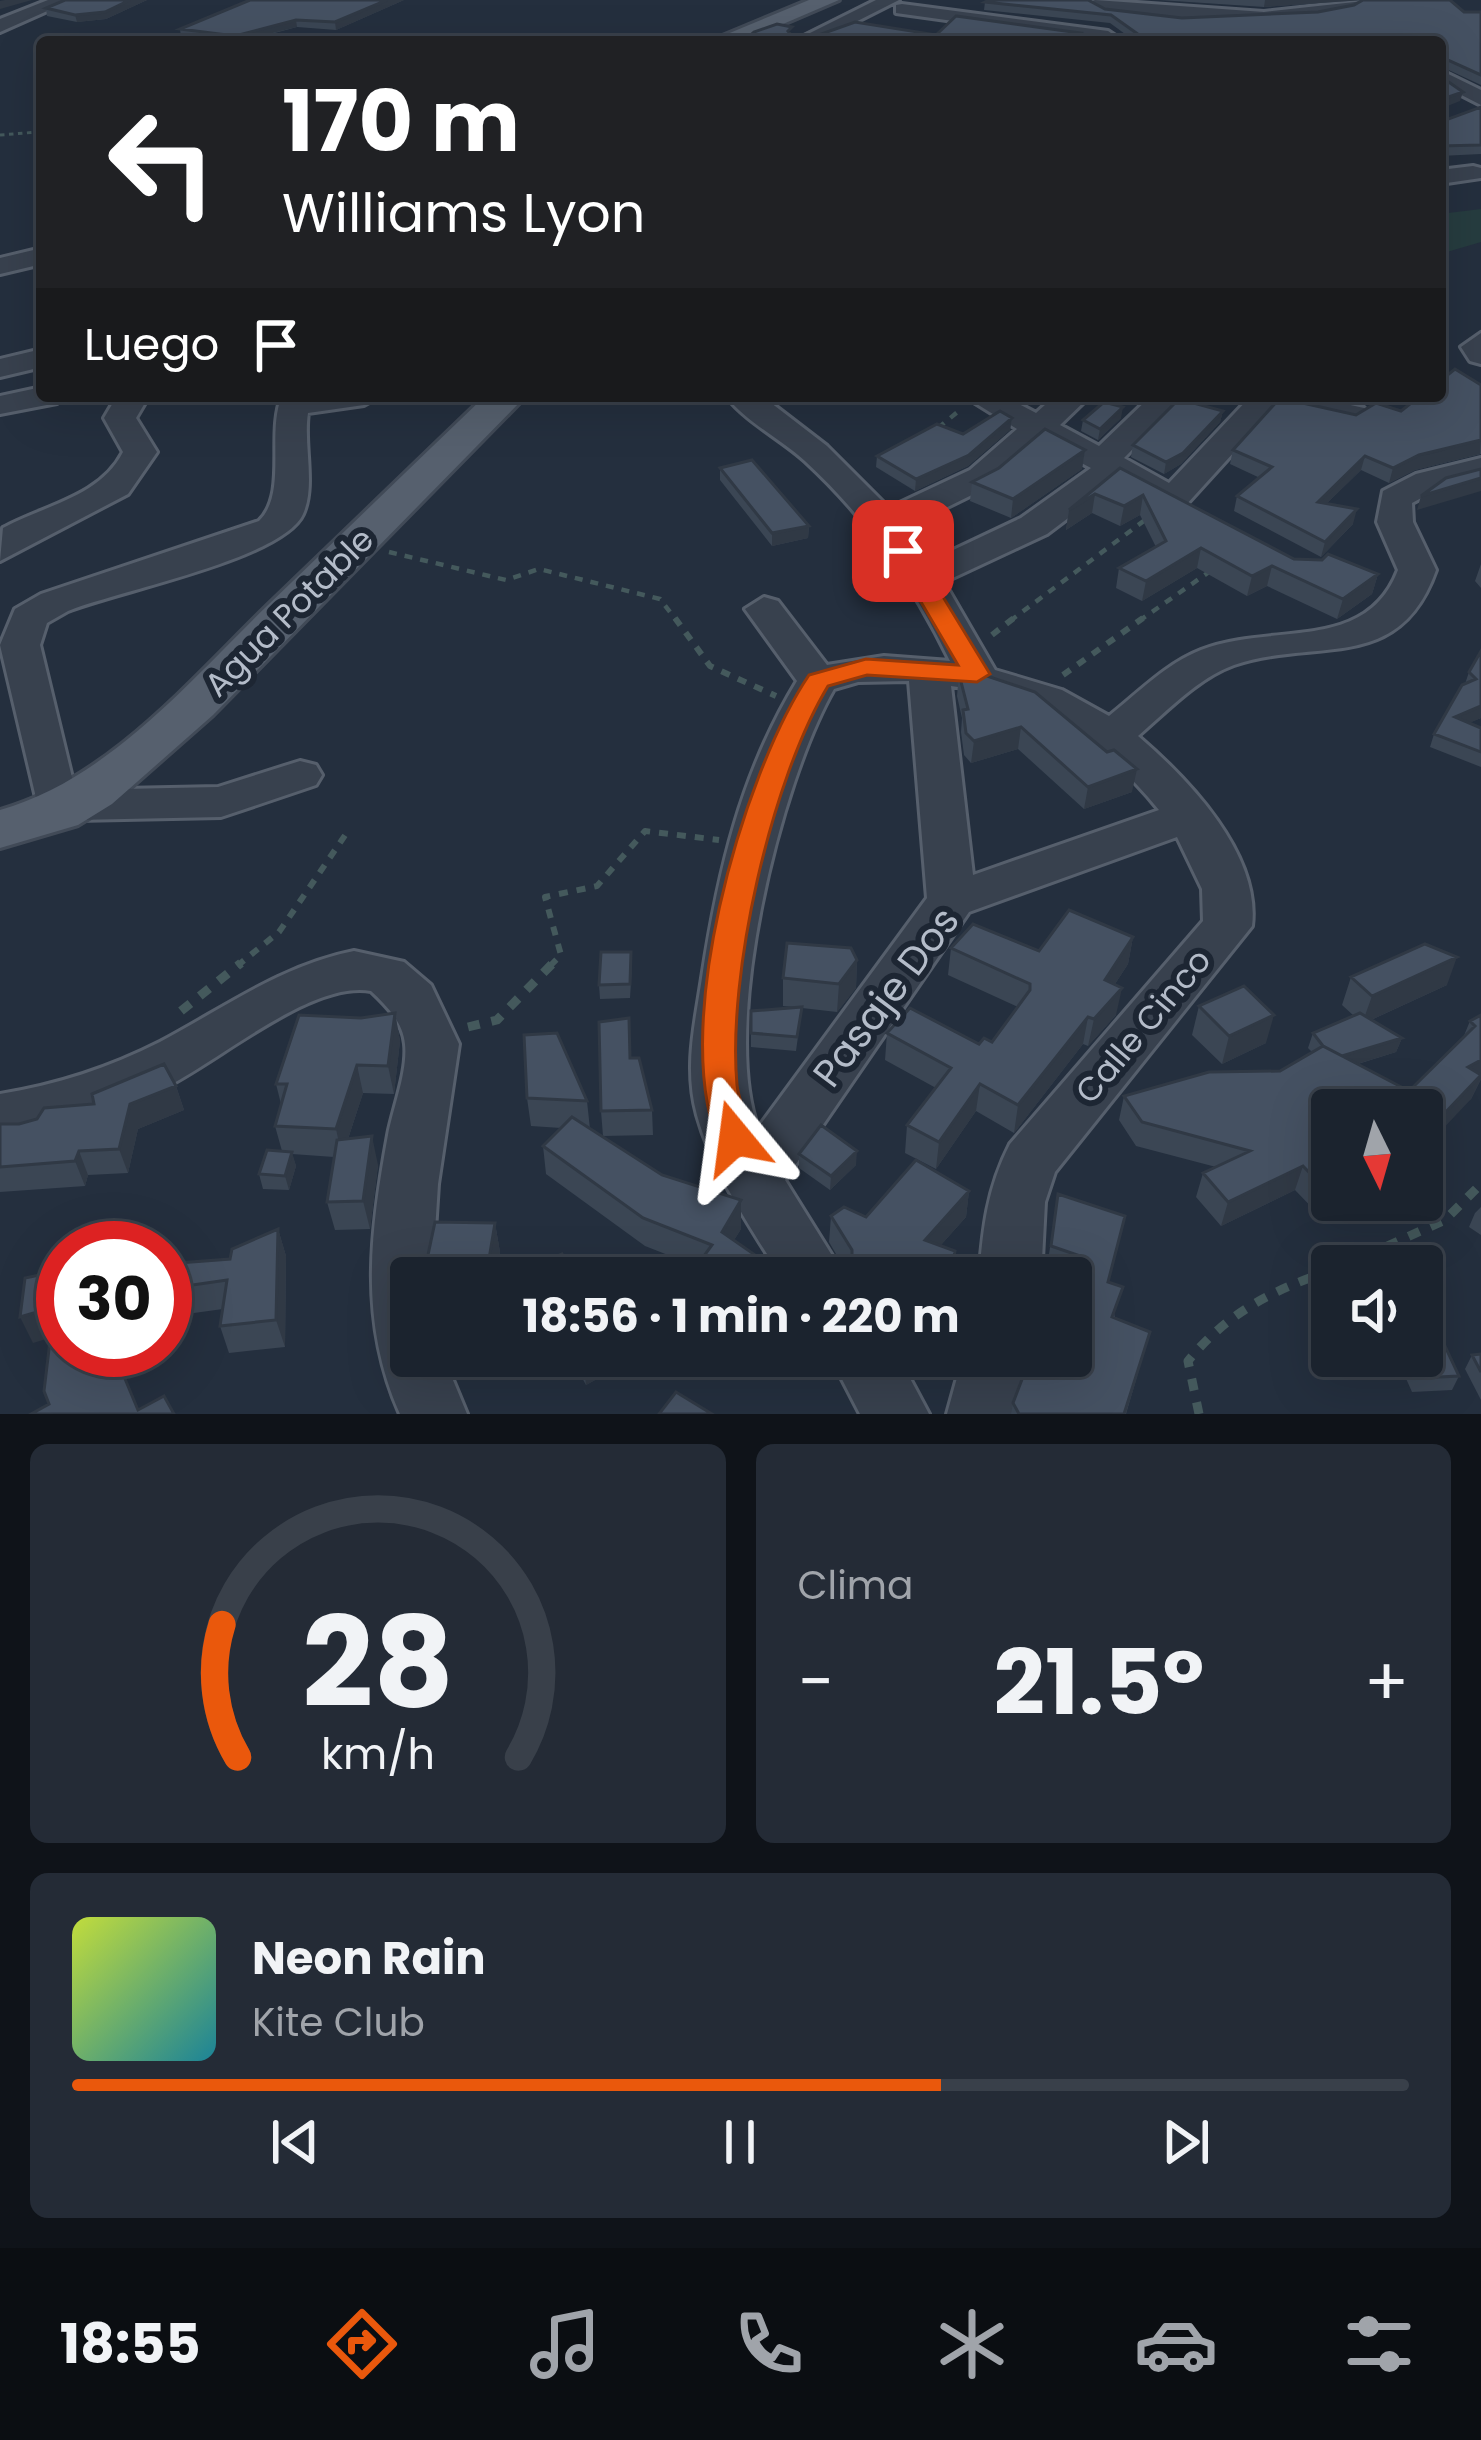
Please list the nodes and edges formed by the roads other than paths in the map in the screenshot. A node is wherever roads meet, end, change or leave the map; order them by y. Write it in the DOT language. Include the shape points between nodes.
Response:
graph roads {
  1 [pos="5,0"];
  2 [pos="63,0"];
  3 [pos="828,0"];
  4 [pos="987,0"];
  5 [pos="1191,0"];
  6 [pos="1271,0"];
  7 [pos="1084,2"];
  8 [pos="1353,2"];
  9 [pos="896,4"];
  10 [pos="1302,14"];
  11 [pos="27,16"];
  12 [pos="1223,16"];
  13 [pos="1135,19"];
  14 [pos="866,25"];
  15 [pos="0,26"];
  16 [pos="735,36"];
  17 [pos="816,36"];
  18 [pos="941,36"];
  19 [pos="1082,36"];
  20 [pos="1111,36"];
  21 [pos="1243,36"];
  22 [pos="1446,81"];
  23 [pos="1477,106"];
  24 [pos="1473,173"];
  25 [pos="1446,176"];
  26 [pos="36,257"];
  27 [pos="0,266"];
  28 [pos="1481,342"];
  29 [pos="1481,355"];
  30 [pos="36,359"];
  31 [pos="0,368"];
  32 [pos="36,398"];
  33 [pos="129,402"];
  34 [pos="296,402"];
  35 [pos="501,402"];
  36 [pos="750,402"];
  37 [pos="971,402"];
  38 [pos="1068,402"];
  39 [pos="1164,402"];
  40 [pos="1262,402"];
  41 [pos="1295,402"];
  42 [pos="0,405"];
  43 [pos="1353,415"];
  44 [pos="1042,426"];
  45 [pos="1110,463"];
  46 [pos="1481,468"];
  47 [pos="1173,499"];
  48 [pos="1212,520"];
  49 [pos="886,524"];
  50 [pos="0,550"];
  51 [pos="921,579"];
  52 [pos="764,609"];
  53 [pos="955,663"];
  54 [pos="13,679"];
  55 [pos="810,694"];
  56 [pos="1112,735"];
  57 [pos="300,776"];
  58 [pos="66,808"];
  59 [pos="1188,816"];
  60 [pos="0,829"];
  61 [pos="952,900"];
  62 [pos="0,1117"];
  63 [pos="755,1177"];
  64 [pos="803,1257"];
  65 [pos="1011,1257"];
  66 [pos="874,1377"];
  67 [pos="990,1377"];
  68 [pos="434,1414"];
  69 [pos="896,1414"];
  70 [pos="980,1414"];
  1 -- 11 [label="street"];
  2 -- 11 [label="street"];
  3 -- 16 [label="main road"];
  4 -- 13 [label="street"];
  5 -- 12 [label="street"];
  6 -- 10 [label="street"];
  7 -- 12 [label="street"];
  7 -- 13 [label="street"];
  8 -- 10 [label="street"];
  9 -- 17 [label="street"];
  9 -- 19 [label="street"];
  10 -- 12 [label="street"];
  11 -- 15 [label="street"];
  13 -- 20 [label="street"];
  13 -- 21 [label="street"];
  14 -- 18 [label="street"];
  22 -- 23 [label="street"];
  24 -- 25 [label="street"];
  26 -- 27 [label="street"];
  28 -- 29 [label="street"];
  30 -- 31 [label="street"];
  32 -- 42 [label="street"];
  33 -- 50 [label="street" via="120,418 140,452 123,482"];
  34 -- 54 [label="street" via="283,519 224,550 48,602 23,629"];
  35 -- 58 [label="main road, Agua Potable" via="195,704"];
  36 -- 49 [label="street" via="848,478"];
  37 -- 44 [label="street"];
  38 -- 44 [label="street"];
  39 -- 45 [label="street"];
  40 -- 47 [label="street"];
  41 -- 43 [label="street"];
  44 -- 45 [label="street"];
  44 -- 49 [label="street" via="982,477"];
  45 -- 47 [label="street"];
  45 -- 51 [label="street" via="1034,526"];
  46 -- 56 [label="street" via="1395,498 1395,522 1417,570 1391,620 1335,639 1212,659"];
  47 -- 48 [label="street"];
  49 -- 51 [label="street"];
  51 -- 53 [label="street"];
  52 -- 55 [label="street"];
  53 -- 55 [label="street, Calle Cinco" via="866,667"];
  53 -- 56 [label="street, Calle Cinco" via="1040,692"];
  53 -- 61 [label="street"];
  54 -- 58 [label="street"];
  55 -- 63 [label="street" via="775,768 740,880 723,1007 719,1089"];
  56 -- 59 [label="street, Calle Cinco"];
  57 -- 58 [label="street" via="221,802"];
  58 -- 60 [label="main road"];
  59 -- 61 [label="street, Pasaje Dos"];
  59 -- 65 [label="street, Calle Cinco" via="1232,902 1227,926 1030,1161 1015,1202"];
  61 -- 63 [label="street, Pasaje Dos"];
  62 -- 68 [label="street" via="126,1083 296,982 331,971 376,974 405,989 429,1035 398,1284 403,1333"];
  63 -- 64 [label="street"];
  66 -- 69 [label="street"];
  67 -- 70 [label="street"];
}
